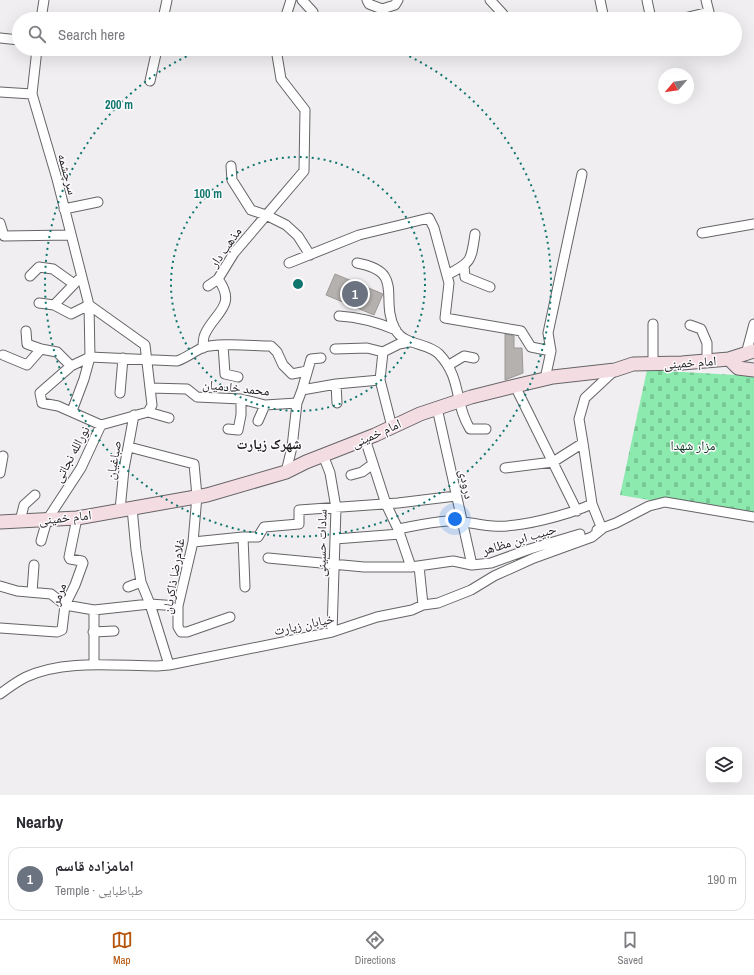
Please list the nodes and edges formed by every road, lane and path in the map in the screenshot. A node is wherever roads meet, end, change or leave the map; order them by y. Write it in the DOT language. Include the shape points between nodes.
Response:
graph roads {
  1 [pos="44,0"];
  2 [pos="167,0"];
  3 [pos="291,0"];
  4 [pos="302,0"];
  5 [pos="367,0"];
  6 [pos="398,0"];
  7 [pos="490,0"];
  8 [pos="600,0"];
  9 [pos="647,0"];
  10 [pos="706,0"];
  11 [pos="42,12"];
  12 [pos="164,12"];
  13 [pos="287,12"];
  14 [pos="313,12"];
  15 [pos="501,12"];
  16 [pos="603,12"];
  17 [pos="650,12"];
  18 [pos="709,12"];
  19 [pos="0,38"];
  20 [pos="12,39"];
  21 [pos="36,56"];
  22 [pos="155,56"];
  23 [pos="277,56"];
  24 [pos="150,80"];
  25 [pos="0,92"];
  26 [pos="32,94"];
  27 [pos="231,166"];
  28 [pos="582,174"];
  29 [pos="98,202"];
  30 [pos="64,209"];
  31 [pos="266,215"];
  32 [pos="0,223"];
  33 [pos="754,224"];
  34 [pos="702,232"];
  35 [pos="475,234"];
  36 [pos="71,236"];
  37 [pos="310,255"];
  38 [pos="357,263"];
  39 [pos="288,264"];
  40 [pos="464,266"];
  41 [pos="447,275"];
  42 [pos="30,276"];
  43 [pos="81,276"];
  44 [pos="218,279"];
  45 [pos="74,284"];
  46 [pos="208,286"];
  47 [pos="490,287"];
  48 [pos="39,303"];
  49 [pos="54,305"];
  50 [pos="89,305"];
  51 [pos="339,316"];
  52 [pos="653,324"];
  53 [pos="754,324"];
  54 [pos="690,325"];
  55 [pos="396,330"];
  56 [pos="26,331"];
  57 [pos="409,342"];
  58 [pos="223,345"];
  59 [pos="203,348"];
  60 [pos="41,349"];
  61 [pos="335,349"];
  62 [pos="550,351"];
  63 [pos="383,352"];
  64 [pos="750,353"];
  65 [pos="3,355"];
  66 [pos="90,357"];
  67 [pos="123,358"];
  68 [pos="321,358"];
  69 [pos="474,358"];
  70 [pos="147,359"];
  71 [pos="729,359"];
  72 [pos="707,361"];
  73 [pos="653,364"];
  74 [pos="449,365"];
  75 [pos="71,366"];
  76 [pos="615,370"];
  77 [pos="754,370"];
  78 [pos="307,371"];
  79 [pos="238,377"];
  80 [pos="545,379"];
  81 [pos="380,380"];
  82 [pos="336,384"];
  83 [pos="515,386"];
  84 [pos="150,388"];
  85 [pos="302,390"];
  86 [pos="120,393"];
  87 [pos="241,399"];
  88 [pos="459,401"];
  89 [pos="297,403"];
  90 [pos="337,403"];
  91 [pos="265,405"];
  92 [pos="437,408"];
  93 [pos="72,411"];
  94 [pos="148,412"];
  95 [pos="134,415"];
  96 [pos="169,418"];
  97 [pos="258,421"];
  98 [pos="101,425"];
  99 [pos="392,427"];
  100 [pos="228,429"];
  101 [pos="486,429"];
  102 [pos="365,439"];
  103 [pos="583,443"];
  104 [pos="129,447"];
  105 [pos="323,455"];
  106 [pos="3,456"];
  107 [pos="553,462"];
  108 [pos="373,464"];
  109 [pos="505,468"];
  110 [pos="286,472"];
  111 [pos="0,473"];
  112 [pos="351,475"];
  113 [pos="35,496"];
  114 [pos="198,496"];
  115 [pos="456,496"];
  116 [pos="386,504"];
  117 [pos="592,504"];
  118 [pos="336,508"];
  119 [pos="126,509"];
  120 [pos="577,511"];
  121 [pos="77,518"];
  122 [pos="754,518"];
  123 [pos="47,520"];
  124 [pos="20,521"];
  125 [pos="0,522"];
  126 [pos="462,522"];
  127 [pos="602,529"];
  128 [pos="399,532"];
  129 [pos="243,537"];
  130 [pos="335,539"];
  131 [pos="41,541"];
  132 [pos="192,542"];
  133 [pos="268,558"];
  134 [pos="334,564"];
  135 [pos="472,564"];
  136 [pos="34,565"];
  137 [pos="415,566"];
  138 [pos="141,582"];
  139 [pos="0,586"];
  140 [pos="128,586"];
  141 [pos="245,587"];
  142 [pos="32,592"];
  143 [pos="150,604"];
  144 [pos="65,605"];
  145 [pos="178,606"];
  146 [pos="423,606"];
  147 [pos="94,610"];
  148 [pos="230,617"];
  149 [pos="0,628"];
  150 [pos="114,631"];
  151 [pos="93,632"];
  152 [pos="332,632"];
  153 [pos="94,665"];
  154 [pos="169,665"];
  155 [pos="0,694"];
  1 -- 11 [label="street"];
  2 -- 12 [label="street"];
  3 -- 13 [label="street"];
  4 -- 14 [label="street"];
  5 -- 6 [label="street" via="369,4 382,9 394,5"];
  7 -- 15 [label="street"];
  8 -- 16 [label="street"];
  9 -- 17 [label="street"];
  10 -- 18 [label="street"];
  19 -- 20 [label="street"];
  21 -- 26 [label="street, سرچشمه"];
  22 -- 24 [label="street"];
  23 -- 31 [label="street, مذهب دار" via="281,79 305,110 304,171"];
  25 -- 26 [label="street"];
  26 -- 30 [label="street, سرچشمه"];
  27 -- 31 [label="street" via="232,180 251,210"];
  28 -- 62 [label="street" via="548,333"];
  29 -- 30 [label="street"];
  30 -- 36 [label="street, سرچشمه"];
  31 -- 37 [label="street" via="286,225 298,236"];
  31 -- 44 [label="street, مذهب دار" via="234,253"];
  32 -- 36 [label="street" via="4,236"];
  33 -- 34 [label="street"];
  35 -- 40 [label="street" via="471,257"];
  36 -- 43 [label="street, سرچشمه"];
  37 -- 39 [label="street"];
  37 -- 41 [label="street" via="359,234 428,218 434,228"];
  38 -- 55 [label="street" via="379,270 387,280 390,316"];
  40 -- 41 [label="street"];
  40 -- 47 [label="street" via="465,277"];
  41 -- 62 [label="street" via="449,283 445,318 521,330 531,347"];
  42 -- 45 [label="street" via="39,267 54,269"];
  43 -- 45 [label="street"];
  43 -- 50 [label="street, سرچشمه"];
  44 -- 46 [label="street"];
  44 -- 59 [label="street, مذهب دار" via="225,288 225,305 205,333"];
  45 -- 49 [label="street"];
  48 -- 49 [label="street"];
  49 -- 50 [label="street" via="71,314"];
  50 -- 66 [label="street, سرچشمه"];
  50 -- 70 [label="street" via="145,345"];
  51 -- 55 [label="street" via="379,323"];
  52 -- 73 [label="street"];
  53 -- 64 [label="street"];
  54 -- 72 [label="street" via="701,329 708,343"];
  55 -- 57 [label="street"];
  56 -- 60 [label="street" via="27,344"];
  57 -- 63 [label="street"];
  57 -- 74 [label="street" via="423,345 437,353"];
  58 -- 59 [label="street"];
  58 -- 78 [label="street" via="270,346 292,374"];
  58 -- 79 [label="street" via="225,374"];
  59 -- 70 [label="street" via="177,361"];
  60 -- 65 [label="street" via="27,365"];
  60 -- 75 [label="street" via="57,352"];
  61 -- 63 [label="street" via="367,348"];
  62 -- 80 [label="street"];
  63 -- 81 [label="street"];
  64 -- 71 [label="street, امام خمینی"];
  66 -- 67 [label="street"];
  66 -- 75 [label="street"];
  66 -- 93 [label="street, سرچشمه"];
  67 -- 70 [label="street"];
  67 -- 86 [label="street"];
  68 -- 78 [label="street" via="311,359"];
  69 -- 74 [label="street" via="464,356"];
  70 -- 84 [label="street"];
  71 -- 72 [label="street, امام خمینی"];
  71 -- 77 [label="street" via="738,368"];
  72 -- 73 [label="street, امام خمینی"];
  73 -- 76 [label="street, امام خمینی" via="633,364"];
  74 -- 88 [label="street"];
  75 -- 93 [label="street" via="40,393 42,404"];
  76 -- 80 [label="street, امام خمینی"];
  76 -- 103 [label="street" via="585,398 578,419"];
  78 -- 85 [label="street"];
  80 -- 83 [label="street, امام خمینی"];
  81 -- 82 [label="street"];
  81 -- 99 [label="street"];
  82 -- 85 [label="street"];
  82 -- 90 [label="street"];
  83 -- 88 [label="street, امام خمینی"];
  83 -- 107 [label="street"];
  84 -- 87 [label="street, محمد خادمیان" via="187,389 197,397"];
  84 -- 94 [label="street" via="152,405"];
  85 -- 89 [label="street"];
  87 -- 91 [label="street, محمد خادمیان"];
  87 -- 100 [label="street" via="238,430"];
  88 -- 92 [label="street, امام خمینی"];
  88 -- 101 [label="street" via="464,420 470,429"];
  89 -- 91 [label="street, محمد خادمیان"];
  89 -- 110 [label="street"];
  91 -- 97 [label="street"];
  92 -- 99 [label="street, امام خمینی"];
  92 -- 115 [label="street, درودی"];
  93 -- 98 [label="street"];
  94 -- 95 [label="street, نورالله نجاتی"];
  94 -- 96 [label="street"];
  95 -- 98 [label="street, نورالله نجاتی"];
  95 -- 104 [label="street, صباغیان"];
  98 -- 123 [label="street, نورالله نجاتی" via="80,468"];
  99 -- 102 [label="street, امام خمینی"];
  102 -- 105 [label="street, امام خمینی"];
  102 -- 108 [label="street"];
  103 -- 107 [label="street"];
  103 -- 117 [label="street"];
  104 -- 114 [label="street, غلام‌رضا ذاکریان" via="194,464"];
  104 -- 119 [label="street, صباغیان" via="124,469"];
  105 -- 110 [label="street, امام خمینی"];
  105 -- 118 [label="street, سادات حسینی" via="330,473"];
  106 -- 111 [label="street"];
  107 -- 109 [label="street"];
  107 -- 120 [label="street"];
  108 -- 112 [label="street" via="362,472"];
  108 -- 116 [label="street"];
  110 -- 114 [label="street, امام خمینی"];
  113 -- 124 [label="street" via="24,505"];
  114 -- 119 [label="street, امام خمینی"];
  114 -- 132 [label="street, غلام‌رضا ذاکریان"];
  115 -- 116 [label="street"];
  115 -- 126 [label="street, درودی"];
  116 -- 118 [label="street"];
  116 -- 128 [label="street"];
  117 -- 120 [label="street"];
  117 -- 127 [label="street"];
  118 -- 129 [label="street" via="299,510 299,524 264,527 258,537"];
  118 -- 130 [label="street, سادات حسینی"];
  119 -- 121 [label="street, امام خمینی"];
  119 -- 138 [label="street, صباغیان"];
  120 -- 126 [label="street" via="521,524 494,526"];
  121 -- 123 [label="street, امام خمینی"];
  121 -- 144 [label="street, مرمر" via="69,557 83,563"];
  122 -- 127 [label="street" via="665,502 649,506"];
  123 -- 124 [label="street, امام خمینی"];
  123 -- 131 [label="street, نورالله نجاتی"];
  124 -- 125 [label="street, امام خمینی"];
  126 -- 128 [label="street" via="447,521"];
  126 -- 135 [label="street, درودی"];
  127 -- 135 [label="street, حبیب ابن مظاهر" via="530,548 491,563"];
  127 -- 146 [label="street, خیابان زیارت" via="592,537 534,558 494,576 471,590"];
  128 -- 130 [label="street"];
  128 -- 137 [label="street"];
  129 -- 132 [label="street"];
  129 -- 141 [label="street"];
  130 -- 134 [label="street, سادات حسینی"];
  132 -- 145 [label="street, غلام‌رضا ذاکریان"];
  133 -- 134 [label="street, حبیب ابن مظاهر"];
  134 -- 137 [label="street, حبیب ابن مظاهر" via="364,567"];
  134 -- 152 [label="street, سادات حسینی"];
  135 -- 137 [label="street, حبیب ابن مظاهر" via="453,561"];
  136 -- 142 [label="street"];
  137 -- 146 [label="street"];
  138 -- 140 [label="street"];
  138 -- 143 [label="street, صباغیان"];
  139 -- 142 [label="street"];
  142 -- 144 [label="street" via="51,594"];
  143 -- 145 [label="street"];
  143 -- 147 [label="street"];
  143 -- 154 [label="street, صباغیان"];
  144 -- 147 [label="street"];
  144 -- 149 [label="street, مرمر" via="62,630 57,632"];
  145 -- 148 [label="street, غلام‌رضا ذاکریان" via="178,627 181,632"];
  146 -- 152 [label="street, خیابان زیارت" via="377,617"];
  147 -- 151 [label="street"];
  150 -- 151 [label="street"];
  151 -- 153 [label="street"];
  152 -- 154 [label="street, خیابان زیارت"];
  153 -- 154 [label="street, خیابان زیارت"];
  153 -- 155 [label="street, خیابان زیارت" via="54,668 26,677"];
}
